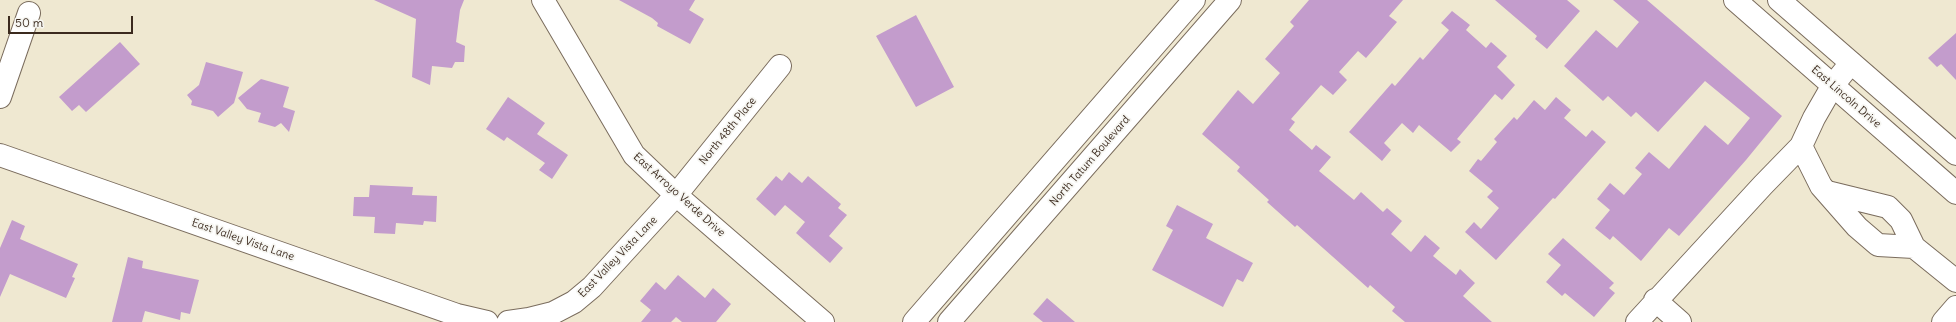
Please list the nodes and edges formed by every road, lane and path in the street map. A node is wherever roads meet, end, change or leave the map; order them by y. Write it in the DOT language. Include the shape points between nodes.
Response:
graph roads {
  1 [pos="542,0"];
  2 [pos="1194,0"];
  3 [pos="1735,0"];
  4 [pos="1779,0"];
  5 [pos="1225,1"];
  6 [pos="29,13"];
  7 [pos="1850,63"];
  8 [pos="780,66"];
  9 [pos="1833,85"];
  10 [pos="0,97"];
  11 [pos="1801,146"];
  12 [pos="1956,154"];
  13 [pos="0,155"];
  14 [pos="1826,192"];
  15 [pos="1956,193"];
  16 [pos="676,195"];
  17 [pos="1914,247"];
  18 [pos="1956,281"];
  19 [pos="1655,300"];
  20 [pos="1956,307"];
  21 [pos="487,322"];
  22 [pos="508,322"];
  23 [pos="823,322"];
  24 [pos="914,322"];
  25 [pos="949,322"];
  26 [pos="1638,322"];
  27 [pos="1680,322"];
  28 [pos="1943,322"];
  1 -- 16 [label="street, East Arroyo Verde Drive" via="634,155"];
  2 -- 24 [label="street"];
  3 -- 9 [label="street, East Lincoln Drive"];
  4 -- 7 [label="street"];
  5 -- 25 [label="street, North Tatum Boulevard"];
  6 -- 10 [label="street"];
  7 -- 9 [label="street"];
  7 -- 12 [label="street"];
  8 -- 16 [label="street, North 48th Place"];
  9 -- 11 [label="street"];
  9 -- 15 [label="street, East Lincoln Drive"];
  11 -- 14 [label="street"];
  11 -- 19 [label="street"];
  13 -- 21 [label="street, East Valley Vista Lane" via="457,315"];
  14 -- 17 [label="street" via="1878,245"];
  14 -- 17 [label="street" via="1888,207 1902,220"];
  16 -- 22 [label="street, East Valley Vista Lane" via="592,287 574,302 553,313"];
  16 -- 23 [label="street, East Arroyo Verde Drive"];
  17 -- 18 [label="street"];
  19 -- 26 [label="street"];
  19 -- 27 [label="street"];
  20 -- 28 [label="street"];
}
